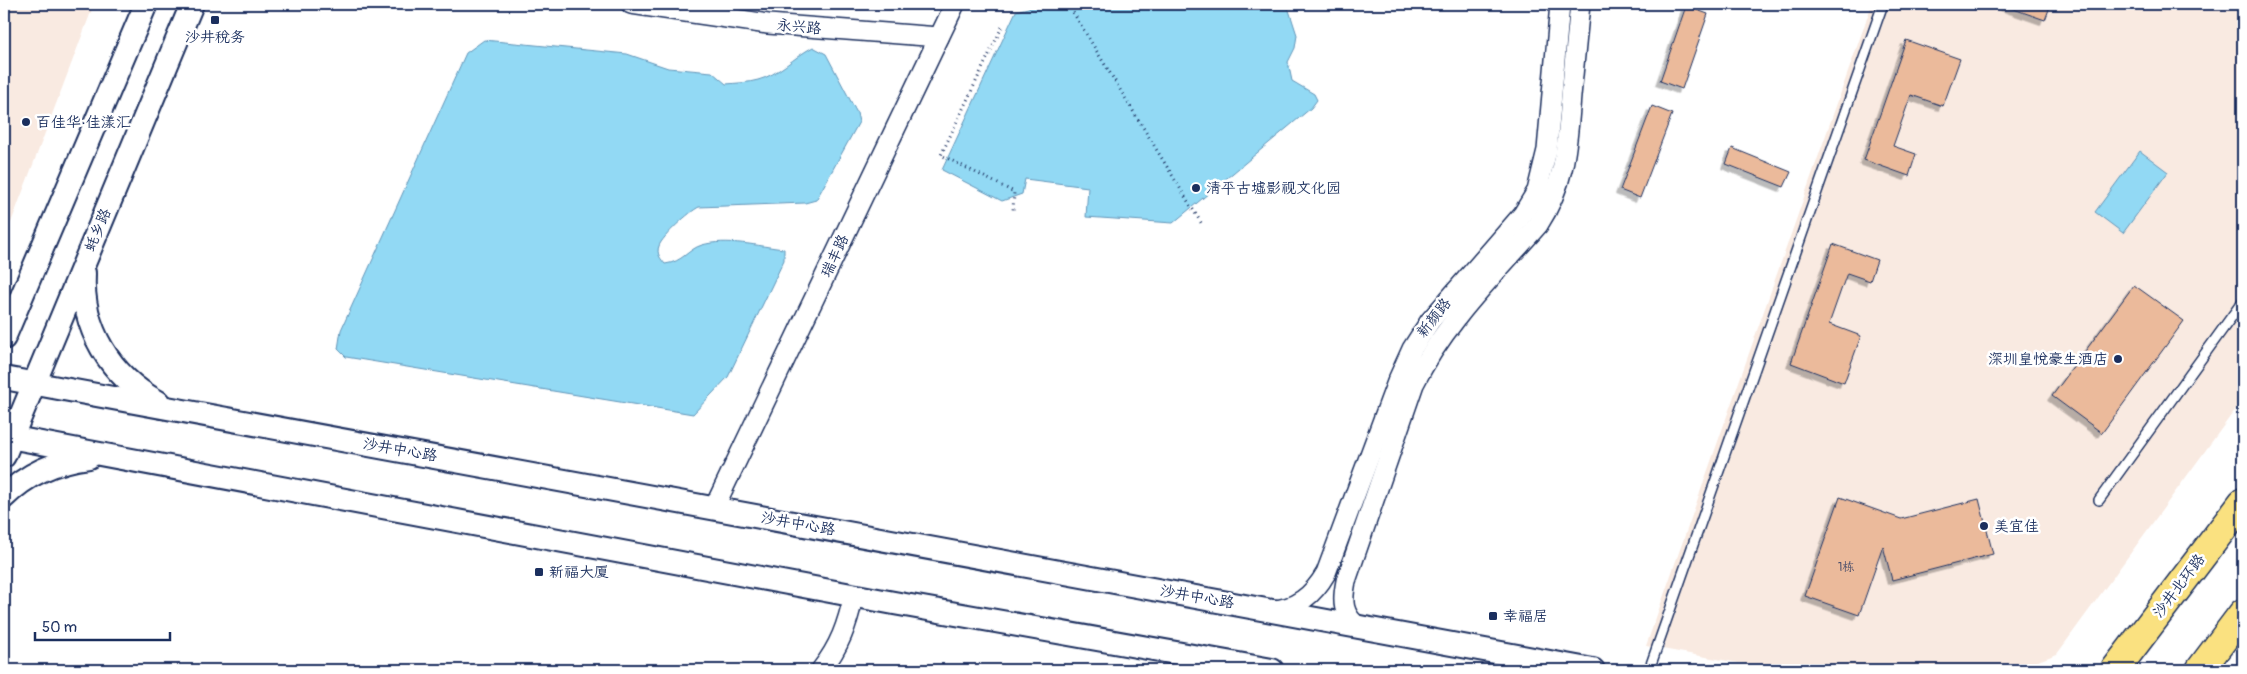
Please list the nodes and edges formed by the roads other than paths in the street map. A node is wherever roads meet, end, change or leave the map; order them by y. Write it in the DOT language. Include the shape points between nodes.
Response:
graph roads {
  1 [pos="146,4"];
  2 [pos="192,4"];
  3 [pos="631,4"];
  4 [pos="955,4"];
  5 [pos="1560,4"];
  6 [pos="1580,4"];
  7 [pos="1883,4"];
  8 [pos="939,36"];
  9 [pos="84,262"];
  10 [pos="20,300"];
  11 [pos="2243,301"];
  12 [pos="4,319"];
  13 [pos="4,338"];
  14 [pos="4,378"];
  15 [pos="34,383"];
  16 [pos="173,408"];
  17 [pos="6,443"];
  18 [pos="109,456"];
  19 [pos="4,498"];
  20 [pos="2099,500"];
  21 [pos="2243,502"];
  22 [pos="714,508"];
  23 [pos="854,595"];
  24 [pos="1266,610"];
  25 [pos="2243,613"];
  26 [pos="1359,627"];
  27 [pos="2138,641"];
  28 [pos="821,670"];
  29 [pos="1272,670"];
  30 [pos="1593,670"];
  31 [pos="1649,670"];
  32 [pos="2105,670"];
  33 [pos="2115,670"];
  34 [pos="2200,670"];
  1 -- 10 [label="street"];
  2 -- 9 [label="street, 蚝乡路"];
  3 -- 8 [label="street, 永兴路" via="768,24"];
  4 -- 8 [label="street, 瑞丰路"];
  5 -- 24 [label="street, 新颜路" via="1547,150 1537,191 1523,214 1430,320 1412,348 1320,585 1291,607"];
  6 -- 26 [label="street, 新颜路" via="1566,154 1560,182 1538,225 1441,335 1414,384 1346,582 1344,609 1347,617"];
  7 -- 31 [label="lane"];
  8 -- 22 [label="street, 瑞丰路"];
  9 -- 15 [label="street, 蚝乡路"];
  9 -- 16 [label="street" via="85,305 99,345 132,385"];
  10 -- 12 [label="street"];
  10 -- 13 [label="street"];
  11 -- 20 [label="lane"];
  14 -- 15 [label="street, 沙井中心路"];
  15 -- 16 [label="street, 沙井中心路"];
  15 -- 17 [label="street, 蚝乡路"];
  16 -- 22 [label="street, 沙井中心路"];
  17 -- 18 [label="street"];
  18 -- 19 [label="street" via="54,464 28,478"];
  18 -- 23 [label="street"];
  21 -- 27 [label="main road, 沙井北环路"];
  22 -- 24 [label="street, 沙井中心路"];
  23 -- 28 [label="street" via="846,629"];
  23 -- 29 [label="street"];
  24 -- 26 [label="street, 沙井中心路"];
  25 -- 34 [label="main road"];
  26 -- 30 [label="street, 沙井中心路"];
  27 -- 32 [label="main road"];
  27 -- 33 [label="main road, 沙井北环路"];
}
